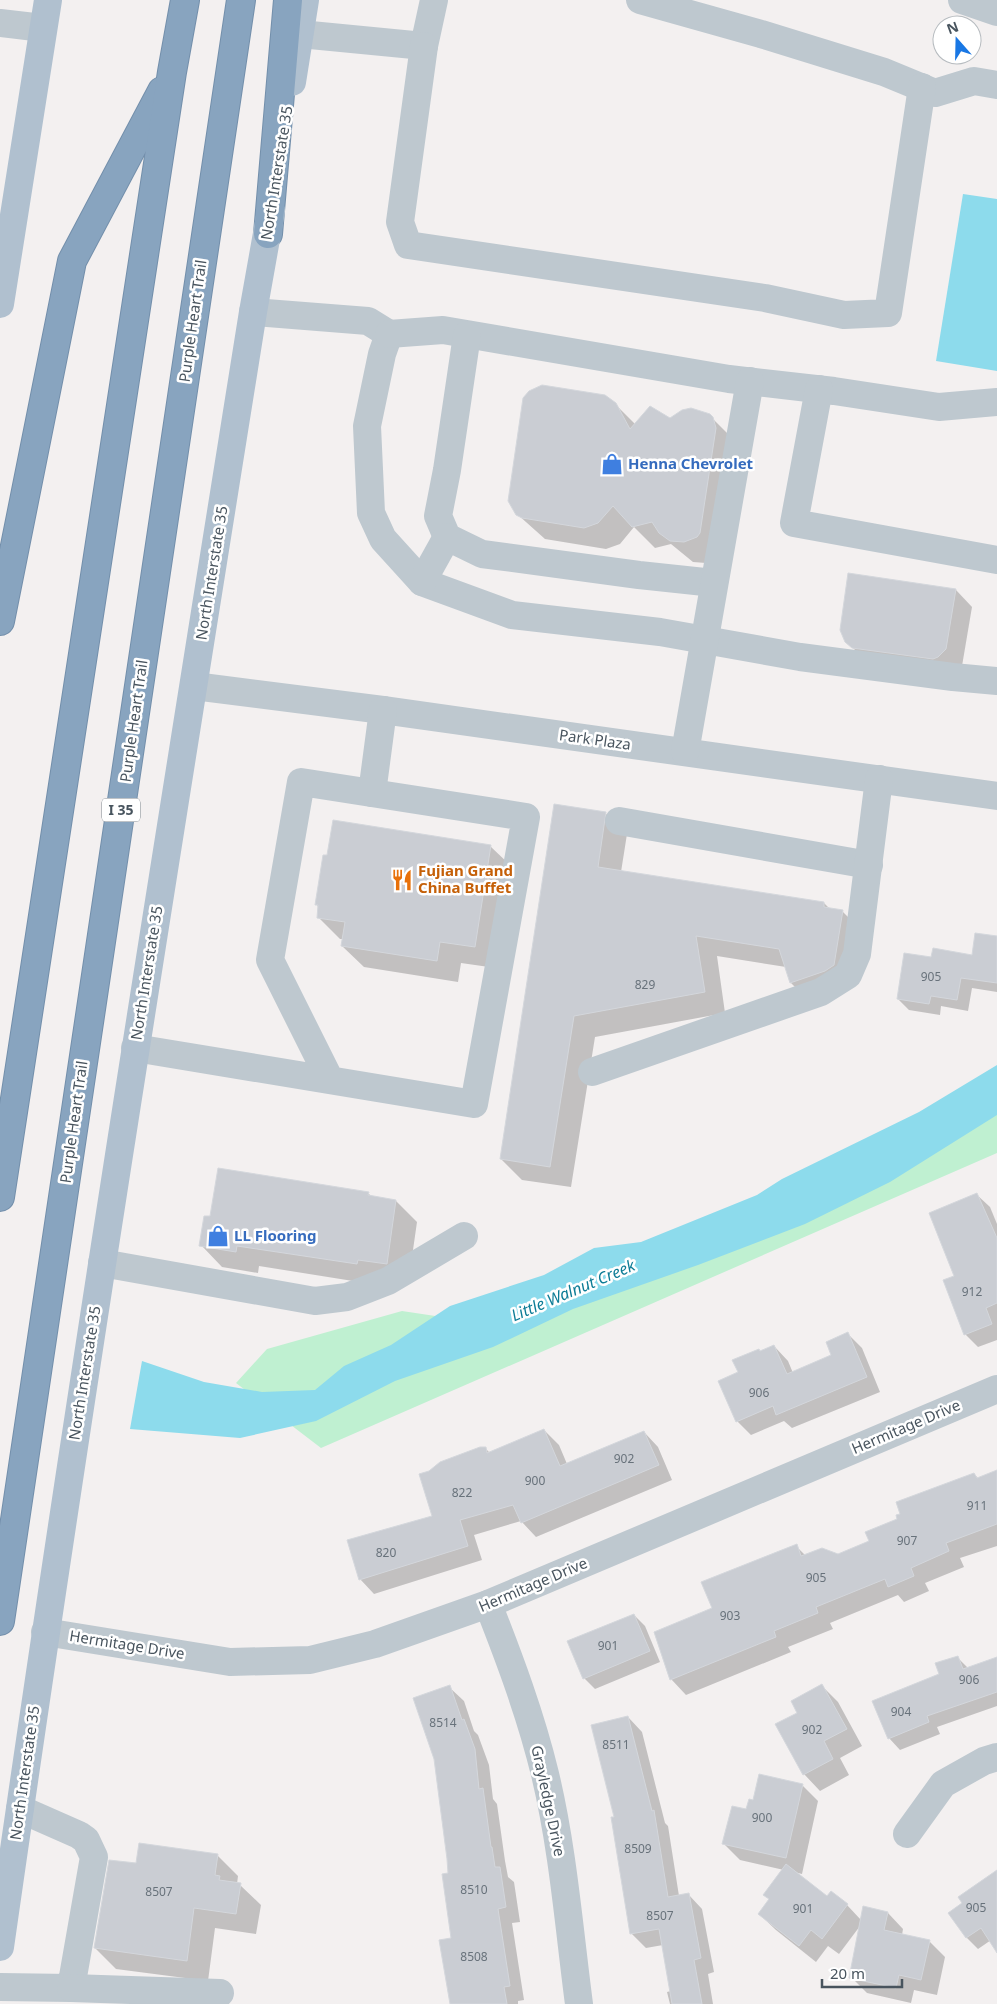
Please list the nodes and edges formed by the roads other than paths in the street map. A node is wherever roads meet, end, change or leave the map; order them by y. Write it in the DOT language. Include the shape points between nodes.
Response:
graph roads {
  1 [pos="48,0"];
  2 [pos="184,0"];
  3 [pos="241,0"];
  4 [pos="288,0"];
  5 [pos="305,0"];
  6 [pos="434,0"];
  7 [pos="640,0"];
  8 [pos="962,0"];
  9 [pos="997,12"];
  10 [pos="0,23"];
  11 [pos="43,28"];
  12 [pos="300,34"];
  13 [pos="424,46"];
  14 [pos="172,72"];
  15 [pos="997,85"];
  16 [pos="922,87"];
  17 [pos="268,234"];
  18 [pos="0,304"];
  19 [pos="253,312"];
  20 [pos="389,334"];
  21 [pos="467,335"];
  22 [pos="750,382"];
  23 [pos="819,389"];
  24 [pos="997,402"];
  25 [pos="448,537"];
  26 [pos="997,560"];
  27 [pos="422,582"];
  28 [pos="714,583"];
  29 [pos="0,621"];
  30 [pos="704,639"];
  31 [pos="997,681"];
  32 [pos="194,686"];
  33 [pos="384,710"];
  34 [pos="685,752"];
  35 [pos="879,780"];
  36 [pos="372,793"];
  37 [pos="997,796"];
  38 [pos="619,821"];
  39 [pos="868,865"];
  40 [pos="135,1048"];
  41 [pos="592,1072"];
  42 [pos="330,1080"];
  43 [pos="0,1197"];
  44 [pos="464,1236"];
  45 [pos="102,1263"];
  46 [pos="997,1389"];
  47 [pos="488,1604"];
  48 [pos="0,1621"];
  49 [pos="45,1632"];
  50 [pos="997,1757"];
  51 [pos="20,1809"];
  52 [pos="907,1834"];
  53 [pos="0,1947"];
  54 [pos="0,1987"];
  55 [pos="71,1988"];
  56 [pos="220,1993"];
  57 [pos="579,2004"];
  1 -- 11 [label="main road"];
  2 -- 14 [label="highway"];
  3 -- 48 [label="highway, Purple Heart Trail / I 35"];
  4 -- 17 [label="highway"];
  5 -- 12 [label="main road, North Interstate 35"];
  6 -- 13 [label="street"];
  7 -- 16 [label="street" via="769,36"];
  8 -- 9 [label="street"];
  10 -- 11 [label="street"];
  11 -- 18 [label="main road"];
  12 -- 13 [label="street"];
  12 -- 17 [label="main road, North Interstate 35"];
  13 -- 16 [label="street" via="400,222 408,245 766,298 844,315 888,313"];
  14 -- 29 [label="highway" via="72,261"];
  14 -- 43 [label="highway"];
  15 -- 16 [label="street" via="974,81 936,93"];
  17 -- 19 [label="main road, North Interstate 35"];
  19 -- 20 [label="street" via="368,321"];
  19 -- 32 [label="main road, North Interstate 35"];
  20 -- 21 [label="street" via="443,330"];
  20 -- 27 [label="street" via="367,426 371,513 383,539"];
  21 -- 22 [label="street"];
  21 -- 25 [label="street" via="438,516"];
  22 -- 23 [label="street"];
  22 -- 28 [label="street"];
  23 -- 24 [label="street" via="939,407"];
  23 -- 26 [label="street" via="794,523"];
  25 -- 27 [label="street"];
  25 -- 28 [label="street" via="482,554"];
  27 -- 30 [label="street" via="512,615"];
  28 -- 30 [label="street"];
  30 -- 31 [label="street" via="800,657"];
  30 -- 34 [label="street"];
  32 -- 33 [label="street, Park Plaza"];
  32 -- 40 [label="main road, North Interstate 35"];
  33 -- 34 [label="street, Park Plaza"];
  33 -- 36 [label="street"];
  34 -- 35 [label="street, Park Plaza"];
  35 -- 37 [label="street, Park Plaza"];
  35 -- 39 [label="street"];
  36 -- 42 [label="street" via="301,782 270,960"];
  36 -- 42 [label="street" via="526,817 474,1104"];
  38 -- 39 [label="street"];
  39 -- 41 [label="street" via="857,954 848,975 821,992"];
  40 -- 42 [label="street"];
  40 -- 45 [label="main road, North Interstate 35"];
  44 -- 45 [label="street" via="388,1281 347,1297 315,1301"];
  45 -- 49 [label="main road, North Interstate 35"];
  46 -- 47 [label="street, Hermitage Drive"];
  47 -- 49 [label="street, Hermitage Drive" via="375,1644 310,1660 230,1662"];
  47 -- 57 [label="street, Grayledge Drive" via="521,1691 545,1774 558,1844"];
  49 -- 51 [label="main road, North Interstate 35"];
  50 -- 52 [label="street" via="942,1784"];
  51 -- 53 [label="main road, North Interstate 35"];
  51 -- 55 [label="street" via="79,1835 86,1840 94,1856"];
  54 -- 55 [label="street"];
  55 -- 56 [label="street"];
}
